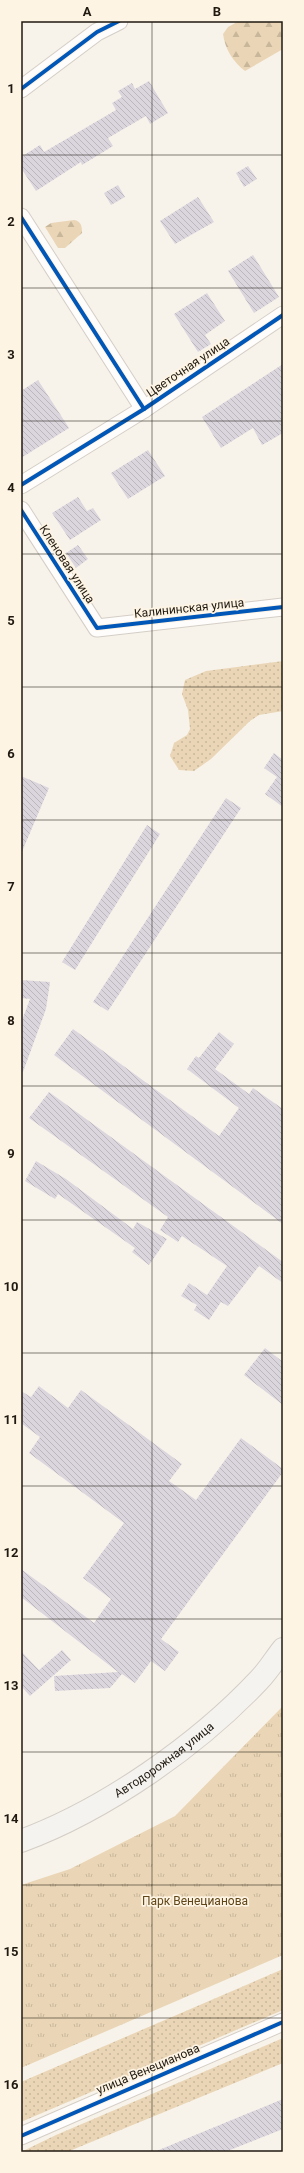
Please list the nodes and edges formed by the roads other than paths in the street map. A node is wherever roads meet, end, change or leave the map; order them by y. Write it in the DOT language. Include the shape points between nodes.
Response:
graph roads {
  1 [pos="118,21"];
  2 [pos="21,89"];
  3 [pos="21,217"];
  4 [pos="283,315"];
  5 [pos="144,409"];
  6 [pos="21,485"];
  7 [pos="21,510"];
  8 [pos="283,607"];
  9 [pos="96,628"];
  10 [pos="283,1649"];
  11 [pos="21,1841"];
  12 [pos="283,2022"];
  13 [pos="21,2136"];
  1 -- 2 [label="street" via="97,32"];
  3 -- 5 [label="street"];
  4 -- 5 [label="street, Цветочная улица"];
  5 -- 6 [label="street, Цветочная улица"];
  7 -- 9 [label="street, Кленовая улица"];
  8 -- 9 [label="street, Калининская улица"];
  10 -- 11 [label="main road, Автодорожная улица" via="260,1679 227,1712 170,1758 101,1802"];
  12 -- 13 [label="street, улица Венецианова"];
}
